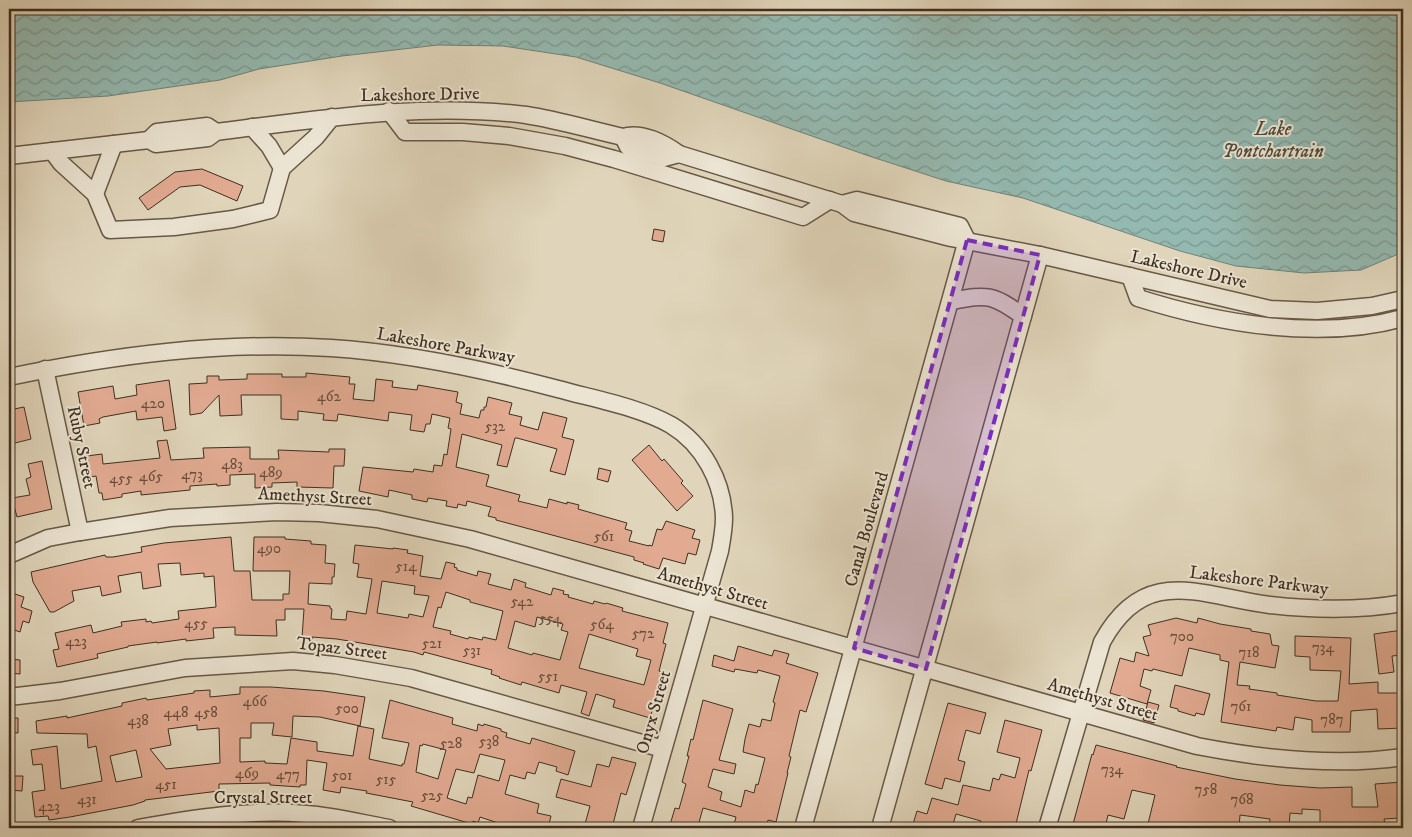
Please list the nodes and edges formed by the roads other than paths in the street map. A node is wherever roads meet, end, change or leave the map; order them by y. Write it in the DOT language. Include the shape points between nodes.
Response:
graph roads {
  1 [pos="389,111"];
  2 [pos="332,117"];
  3 [pos="252,127"];
  4 [pos="114,144"];
  5 [pos="52,151"];
  6 [pos="9,156"];
  7 [pos="282,168"];
  8 [pos="95,194"];
  9 [pos="836,202"];
  10 [pos="968,240"];
  11 [pos="1040,256"];
  12 [pos="1130,276"];
  13 [pos="1403,299"];
  14 [pos="952,301"];
  15 [pos="1022,316"];
  16 [pos="1403,318"];
  17 [pos="45,369"];
  18 [pos="9,376"];
  19 [pos="80,532"];
  20 [pos="9,555"];
  21 [pos="1403,603"];
  22 [pos="704,606"];
  23 [pos="854,648"];
  24 [pos="926,669"];
  25 [pos="9,697"];
  26 [pos="1080,714"];
  27 [pos="664,749"];
  28 [pos="1403,757"];
  29 [pos="138,828"];
  30 [pos="389,828"];
  31 [pos="641,828"];
  32 [pos="804,828"];
  33 [pos="880,828"];
  34 [pos="1047,828"];
  1 -- 2 [label="street, Lakeshore Drive"];
  1 -- 9 [label="street, Lakeshore Drive" via="489,112 527,116 623,137 628,147 664,158 678,154"];
  1 -- 9 [label="street" via="405,132 509,136 565,146 803,217"];
  2 -- 3 [label="street, Lakeshore Drive"];
  2 -- 7 [label="street" via="316,137"];
  3 -- 4 [label="street, Lakeshore Drive" via="216,132 207,126 157,132 149,140"];
  3 -- 7 [label="street"];
  4 -- 5 [label="street, Lakeshore Drive"];
  4 -- 8 [label="street"];
  5 -- 6 [label="street, Lakeshore Drive"];
  5 -- 8 [label="street" via="61,164"];
  7 -- 8 [label="street" via="270,210 233,220 110,230"];
  9 -- 10 [label="street, Lakeshore Drive" via="854,213"];
  10 -- 11 [label="street, Lakeshore Drive"];
  10 -- 14 [label="street, Canal Boulevard"];
  11 -- 12 [label="street, Lakeshore Drive"];
  11 -- 15 [label="street"];
  12 -- 13 [label="street, Lakeshore Drive" via="1270,309 1317,311 1372,306"];
  12 -- 16 [label="street" via="1138,298 1221,318 1302,330 1348,328"];
  14 -- 15 [label="street" via="981,295 1002,301"];
  14 -- 23 [label="street, Canal Boulevard"];
  15 -- 24 [label="street"];
  17 -- 18 [label="street, Lakeshore Parkway"];
  17 -- 19 [label="street, Ruby Street"];
  17 -- 22 [label="street, Lakeshore Parkway" via="152,352 218,346 332,348 454,364 644,414 671,425 687,438 709,466 718,484 724,530"];
  19 -- 20 [label="street, Amethyst Street" via="48,538"];
  19 -- 22 [label="street, Amethyst Street" via="170,518 268,512 377,519 470,539"];
  21 -- 26 [label="street, Lakeshore Parkway" via="1349,609 1306,608 1269,605 1190,590 1169,590 1137,601 1110,627 1095,661"];
  22 -- 23 [label="street, Amethyst Street"];
  22 -- 27 [label="street, Onyx Street"];
  23 -- 24 [label="street, Amethyst Street"];
  23 -- 32 [label="street, Canal Boulevard"];
  24 -- 26 [label="street, Amethyst Street"];
  24 -- 33 [label="street"];
  25 -- 27 [label="street, Topaz Street" via="185,668 293,661 411,678"];
  26 -- 28 [label="street, Amethyst Street" via="1241,755 1342,761"];
  26 -- 34 [label="street"];
  27 -- 31 [label="street, Onyx Street"];
  29 -- 30 [label="street, Crystal Street" via="186,819 274,813 338,818"];
}
